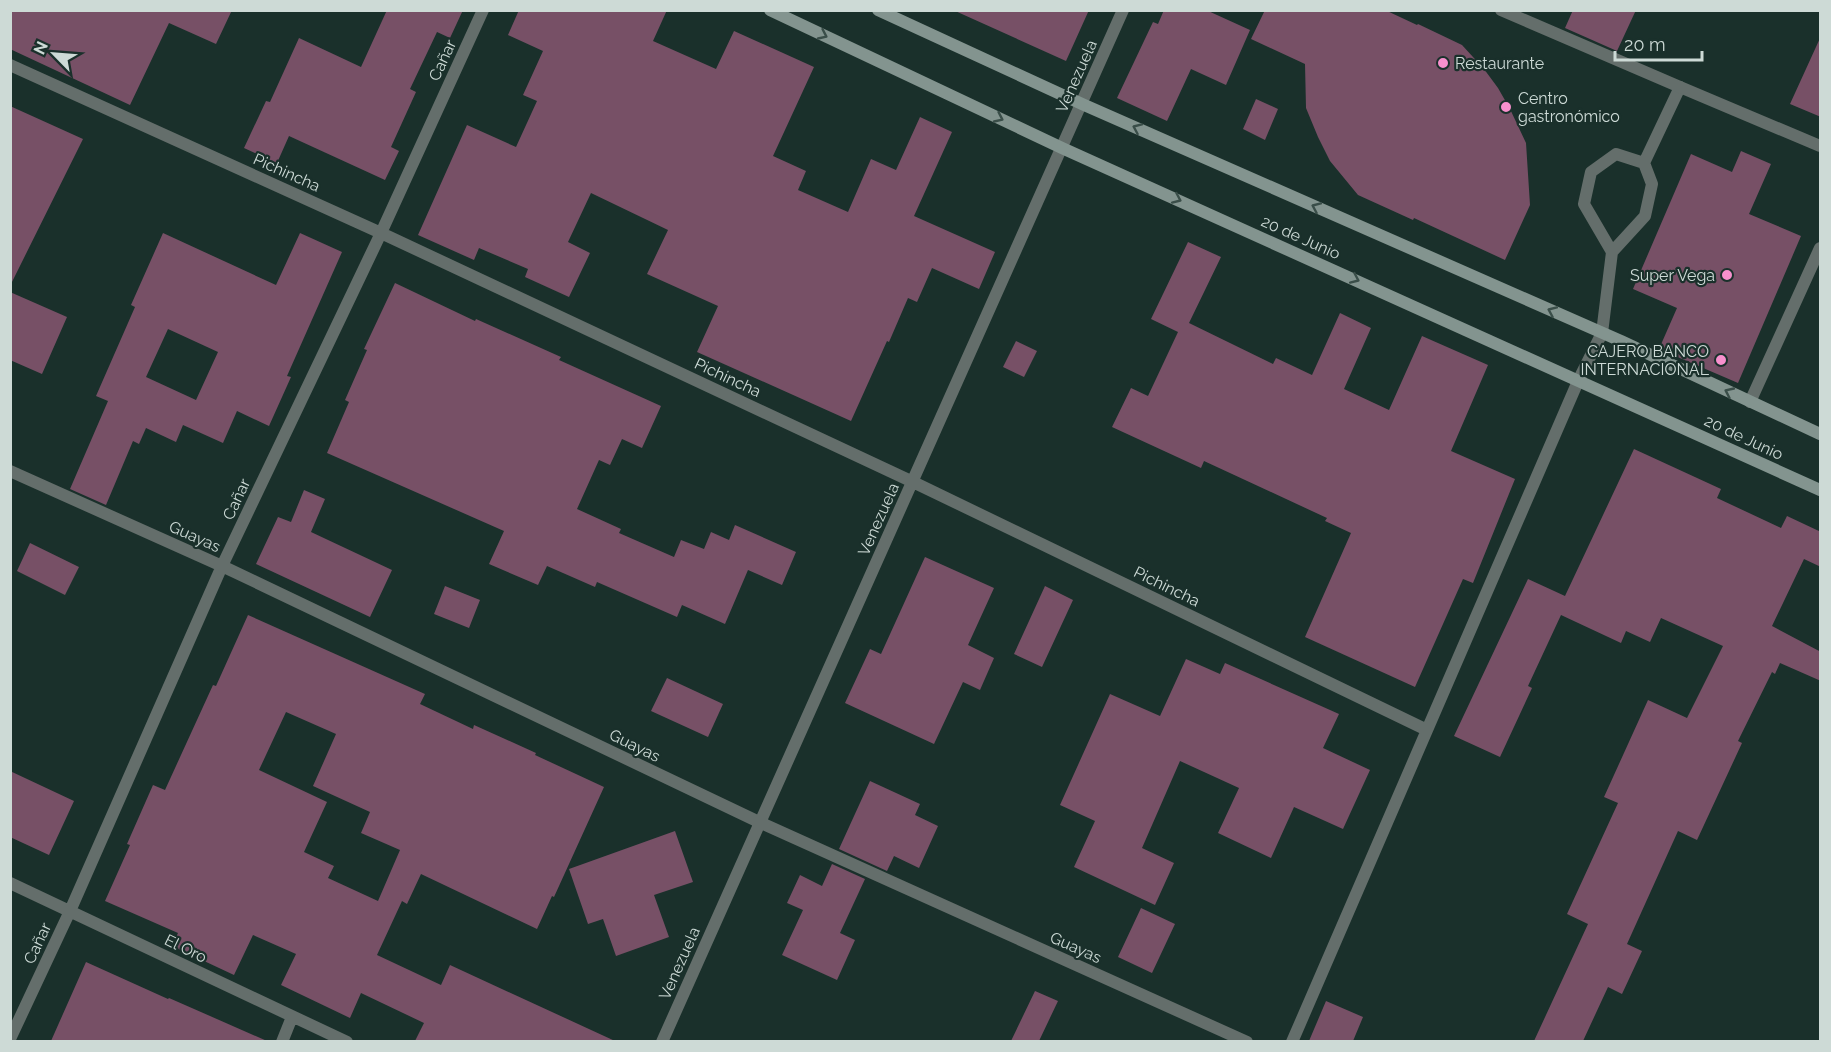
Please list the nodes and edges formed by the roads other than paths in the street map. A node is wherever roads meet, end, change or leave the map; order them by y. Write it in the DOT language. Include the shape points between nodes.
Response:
graph roads {
  1 [pos="483,10"];
  2 [pos="770,10"];
  3 [pos="878,10"];
  4 [pos="1123,10"];
  5 [pos="1501,10"];
  6 [pos="10,65"];
  7 [pos="1680,87"];
  8 [pos="1082,104"];
  9 [pos="1821,146"];
  10 [pos="1062,148"];
  11 [pos="1644,163"];
  12 [pos="381,233"];
  13 [pos="1821,248"];
  14 [pos="1612,252"];
  15 [pos="1602,333"];
  16 [pos="1579,380"];
  17 [pos="1750,402"];
  18 [pos="1821,434"];
  19 [pos="10,471"];
  20 [pos="913,482"];
  21 [pos="1821,490"];
  22 [pos="222,566"];
  23 [pos="1427,730"];
  24 [pos="759,822"];
  25 [pos="10,883"];
  26 [pos="70,911"];
  27 [pos="292,1017"];
  28 [pos="10,1039"];
  29 [pos="282,1041"];
  30 [pos="347,1041"];
  31 [pos="662,1041"];
  32 [pos="1248,1041"];
  33 [pos="1292,1041"];
  1 -- 12 [label="street, Cañar"];
  2 -- 10 [label="street, 20 de Junio, one-way"];
  3 -- 8 [label="street, 20 de Junio"];
  4 -- 8 [label="street, Venezuela"];
  5 -- 7 [label="street"];
  6 -- 12 [label="street, Pichincha"];
  7 -- 9 [label="street"];
  7 -- 11 [label="street"];
  8 -- 10 [label="street, Venezuela"];
  15 -- 8 [label="street, 20 de Junio, one-way"];
  10 -- 16 [label="street, 20 de Junio, one-way"];
  10 -- 20 [label="street, Venezuela"];
  11 -- 14 [label="street" via="1652,184 1645,216"];
  11 -- 14 [label="street" via="1616,154 1591,172 1584,204"];
  12 -- 20 [label="street, Pichincha"];
  12 -- 22 [label="street, Cañar"];
  13 -- 17 [label="street"];
  14 -- 15 [label="street"];
  15 -- 16 [label="street"];
  17 -- 15 [label="street, 20 de Junio, one-way"];
  16 -- 21 [label="street, 20 de Junio"];
  16 -- 23 [label="street"];
  17 -- 18 [label="street, 20 de Junio"];
  19 -- 22 [label="street, Guayas"];
  20 -- 23 [label="street, Pichincha"];
  20 -- 24 [label="street, Venezuela"];
  22 -- 24 [label="street, Guayas"];
  22 -- 26 [label="street, Cañar"];
  23 -- 33 [label="street"];
  24 -- 31 [label="street, Venezuela"];
  24 -- 32 [label="street, Guayas"];
  25 -- 26 [label="street, El Oro"];
  26 -- 27 [label="street, El Oro"];
  26 -- 28 [label="street, Cañar"];
  27 -- 29 [label="street"];
  27 -- 30 [label="street, El Oro"];
}
